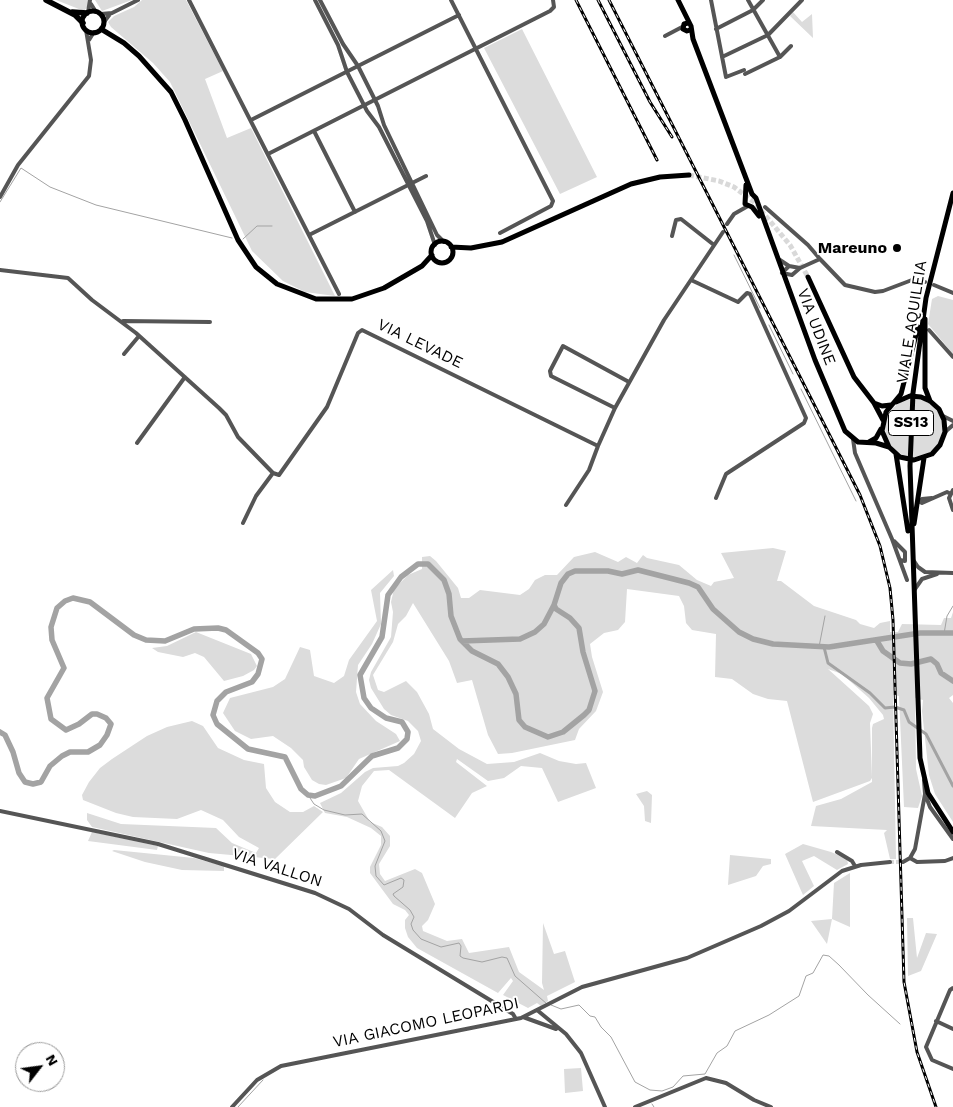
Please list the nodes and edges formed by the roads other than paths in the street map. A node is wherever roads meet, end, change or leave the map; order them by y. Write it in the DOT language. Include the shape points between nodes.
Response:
graph roads {
  1 [pos="46,0"];
  2 [pos="138,0"];
  3 [pos="190,0"];
  4 [pos="315,0"];
  5 [pos="320,0"];
  6 [pos="451,0"];
  7 [pos="553,0"];
  8 [pos="678,0"];
  9 [pos="711,0"];
  10 [pos="748,0"];
  11 [pos="763,0"];
  12 [pos="802,0"];
  13 [pos="90,1"];
  14 [pos="753,10"];
  15 [pos="70,12"];
  16 [pos="88,13"];
  17 [pos="99,13"];
  18 [pos="112,13"];
  19 [pos="459,15"];
  20 [pos="103,26"];
  21 [pos="84,27"];
  22 [pos="687,27"];
  23 [pos="716,28"];
  24 [pos="94,32"];
  25 [pos="768,34"];
  26 [pos="665,36"];
  27 [pos="89,42"];
  28 [pos="791,46"];
  29 [pos="476,49"];
  30 [pos="722,57"];
  31 [pos="780,57"];
  32 [pos="358,66"];
  33 [pos="347,72"];
  34 [pos="375,100"];
  35 [pos="364,105"];
  36 [pos="251,120"];
  37 [pos="314,131"];
  38 [pos="268,154"];
  39 [pos="689,175"];
  40 [pos="426,176"];
  41 [pos="411,184"];
  42 [pos="953,193"];
  43 [pos="749,195"];
  44 [pos="0,197"];
  45 [pos="750,205"];
  46 [pos="765,207"];
  47 [pos="355,212"];
  48 [pos="727,224"];
  49 [pos="723,232"];
  50 [pos="500,233"];
  51 [pos="309,235"];
  52 [pos="672,236"];
  53 [pos="444,242"];
  54 [pos="435,245"];
  55 [pos="714,246"];
  56 [pos="451,247"];
  57 [pos="471,248"];
  58 [pos="432,255"];
  59 [pos="775,255"];
  60 [pos="452,256"];
  61 [pos="820,259"];
  62 [pos="436,261"];
  63 [pos="422,266"];
  64 [pos="789,266"];
  65 [pos="800,268"];
  66 [pos="0,270"];
  67 [pos="782,273"];
  68 [pos="792,275"];
  69 [pos="808,277"];
  70 [pos="691,280"];
  71 [pos="925,282"];
  72 [pos="934,285"];
  73 [pos="953,293"];
  74 [pos="339,294"];
  75 [pos="791,296"];
  76 [pos="926,298"];
  77 [pos="122,321"];
  78 [pos="210,322"];
  79 [pos="929,330"];
  80 [pos="139,336"];
  81 [pos="124,354"];
  82 [pos="953,357"];
  83 [pos="185,377"];
  84 [pos="629,382"];
  85 [pos="930,401"];
  86 [pos="874,403"];
  87 [pos="894,403"];
  88 [pos="615,408"];
  89 [pos="943,416"];
  90 [pos="883,421"];
  91 [pos="953,421"];
  92 [pos="953,425"];
  93 [pos="882,428"];
  94 [pos="945,432"];
  95 [pos="853,439"];
  96 [pos="860,442"];
  97 [pos="138,443"];
  98 [pos="869,443"];
  99 [pos="598,446"];
  100 [pos="854,447"];
  101 [pos="889,448"];
  102 [pos="896,454"];
  103 [pos="924,458"];
  104 [pos="273,473"];
  105 [pos="951,492"];
  106 [pos="716,498"];
  107 [pos="932,498"];
  108 [pos="566,506"];
  109 [pos="953,510"];
  110 [pos="243,524"];
  111 [pos="887,528"];
  112 [pos="912,556"];
  113 [pos="900,560"];
  114 [pos="939,573"];
  115 [pos="953,573"];
  116 [pos="907,580"];
  117 [pos="914,591"];
  118 [pos="924,780"];
  119 [pos="924,794"];
  120 [pos="930,808"];
  121 [pos="0,811"];
  122 [pos="921,812"];
  123 [pos="953,832"];
  124 [pos="953,839"];
  125 [pos="837,852"];
  126 [pos="910,858"];
  127 [pos="953,858"];
  128 [pos="890,862"];
  129 [pos="904,862"];
  130 [pos="855,866"];
  131 [pos="953,988"];
  132 [pos="547,1004"];
  133 [pos="537,1010"];
  134 [pos="523,1017"];
  135 [pos="546,1017"];
  136 [pos="516,1019"];
  137 [pos="936,1021"];
  138 [pos="542,1022"];
  139 [pos="558,1029"];
  140 [pos="953,1029"];
  141 [pos="953,1070"];
  142 [pos="232,1107"];
  143 [pos="605,1107"];
  144 [pos="635,1107"];
  145 [pos="771,1107"];
  1 -- 15 [label="highway"];
  2 -- 18 [label="street"];
  3 -- 36 [label="street"];
  4 -- 33 [label="street" via="338,45"];
  5 -- 32 [label="street"];
  6 -- 19 [label="street"];
  7 -- 29 [label="street" via="554,7 550,11"];
  8 -- 22 [label="main road"];
  9 -- 23 [label="street"];
  10 -- 14 [label="street"];
  11 -- 14 [label="street"];
  12 -- 25 [label="street"];
  13 -- 16 [label="street"];
  13 -- 17 [label="street"];
  14 -- 23 [label="street"];
  14 -- 25 [label="street"];
  15 -- 16 [label="highway"];
  15 -- 21 [label="highway"];
  16 -- 17 [label="main road"];
  16 -- 21 [label="main road"];
  17 -- 18 [label="street"];
  17 -- 20 [label="main road"];
  18 -- 20 [label="street"];
  19 -- 29 [label="street"];
  19 -- 32 [label="street"];
  20 -- 24 [label="main road"];
  20 -- 63 [label="main road" via="139,56 171,92 238,240 266,276 302,296 341,301 373,293"];
  21 -- 24 [label="main road"];
  21 -- 27 [label="street"];
  22 -- 26 [label="street"];
  22 -- 43 [label="main road, VIA UDINE" via="745,176"];
  23 -- 30 [label="street"];
  24 -- 27 [label="street"];
  25 -- 30 [label="street"];
  25 -- 31 [label="street"];
  27 -- 44 [label="street" via="89,76 18,165"];
  28 -- 31 [label="street"];
  29 -- 34 [label="street"];
  29 -- 50 [label="street" via="553,201 551,206"];
  30 -- 31 [label="street" via="727,78"];
  32 -- 33 [label="street"];
  32 -- 34 [label="street"];
  33 -- 35 [label="street"];
  33 -- 36 [label="street"];
  34 -- 35 [label="street"];
  34 -- 41 [label="street"];
  35 -- 37 [label="street"];
  35 -- 41 [label="street"];
  36 -- 38 [label="street"];
  37 -- 38 [label="street"];
  37 -- 47 [label="street"];
  38 -- 51 [label="street"];
  39 -- 57 [label="main road" via="665,176 631,184 508,240"];
  40 -- 41 [label="street"];
  41 -- 47 [label="street"];
  41 -- 53 [label="street" via="437,235"];
  41 -- 54 [label="street"];
  42 -- 76 [label="main road, VIALE AQUILEIA / SS13"];
  43 -- 45 [label="main road"];
  43 -- 45 [label="main road, VIA UDINE" via="756,198"];
  45 -- 48 [label="street" via="734,214"];
  45 -- 59 [label="main road, VIA UDINE" via="763,221"];
  46 -- 61 [label="street"];
  47 -- 51 [label="street"];
  49 -- 55 [label="street"];
  51 -- 74 [label="street"];
  52 -- 55 [label="street" via="676,220 681,219"];
  53 -- 54 [label="main road"];
  53 -- 56 [label="main road"];
  54 -- 58 [label="main road"];
  55 -- 70 [label="street"];
  56 -- 57 [label="main road"];
  56 -- 60 [label="main road"];
  57 -- 60 [label="main road"];
  58 -- 62 [label="main road"];
  58 -- 63 [label="main road"];
  59 -- 64 [label="street"];
  59 -- 67 [label="main road, VIA UDINE"];
  60 -- 62 [label="main road" via="444,263"];
  61 -- 65 [label="street"];
  61 -- 71 [label="street" via="841,282 856,288 879,292 912,280"];
  62 -- 63 [label="main road"];
  64 -- 65 [label="street"];
  64 -- 67 [label="street"];
  65 -- 68 [label="street"];
  66 -- 77 [label="street" via="68,278"];
  67 -- 68 [label="street"];
  67 -- 75 [label="main road, VIA UDINE"];
  68 -- 75 [label="street"];
  69 -- 86 [label="main road" via="854,377"];
  70 -- 84 [label="street"];
  70 -- 106 [label="street" via="738,302 750,294 806,418 804,423 726,474"];
  72 -- 73 [label="street"];
  75 -- 95 [label="main road, VIA UDINE" via="820,374 845,431"];
  76 -- 85 [label="main road" via="925,388"];
  76 -- 87 [label="main road" via="902,391"];
  76 -- 112 [label="main road, VIALE AQUILEIA / SS13" via="911,427"];
  77 -- 78 [label="street"];
  77 -- 80 [label="street"];
  79 -- 82 [label="street"];
  80 -- 81 [label="street"];
  80 -- 83 [label="street"];
  83 -- 97 [label="street"];
  83 -- 104 [label="street" via="226,415 238,437"];
  84 -- 88 [label="street"];
  84 -- 88 [label="street" via="563,346 550,371 551,376"];
  85 -- 87 [label="main road, VIALE AQUILEIA" via="915,396"];
  85 -- 89 [label="main road, VIALE AQUILEIA"];
  86 -- 87 [label="main road" via="882,406"];
  86 -- 90 [label="main road"];
  87 -- 90 [label="main road, VIALE AQUILEIA"];
  88 -- 99 [label="street"];
  89 -- 91 [label="street"];
  89 -- 94 [label="main road"];
  90 -- 93 [label="main road, VIALE AQUILEIA"];
  92 -- 94 [label="street"];
  93 -- 98 [label="main road"];
  93 -- 101 [label="main road, VIALE AQUILEIA"];
  94 -- 103 [label="main road" via="938,448"];
  95 -- 96 [label="main road"];
  95 -- 100 [label="street, VIA UDINE"];
  96 -- 98 [label="main road"];
  96 -- 100 [label="street"];
  98 -- 101 [label="main road"];
  99 -- 104 [label="street, VIA LEVADE" via="362,330 327,407 280,475"];
  99 -- 108 [label="street"];
  100 -- 111 [label="street, VIA UDINE"];
  101 -- 102 [label="main road"];
  102 -- 103 [label="main road" via="909,459"];
  102 -- 112 [label="main road"];
  103 -- 112 [label="main road" via="915,504"];
  104 -- 110 [label="street" via="256,496"];
  105 -- 107 [label="street"];
  105 -- 109 [label="street" via="948,498"];
  111 -- 113 [label="street, VIA UDINE"];
  111 -- 113 [label="street, VIA UDINE" via="894,542 904,550 904,560"];
  112 -- 114 [label="street" via="922,571"];
  112 -- 117 [label="main road, VIALE AQUILEIA / SS13"];
  113 -- 116 [label="street, VIA UDINE"];
  114 -- 115 [label="street"];
  114 -- 117 [label="street" via="922,579"];
  117 -- 118 [label="main road, VIALE AQUILEIA / SS13" via="919,743"];
  118 -- 119 [label="street"];
  118 -- 123 [label="main road, SS13" via="935,806"];
  119 -- 120 [label="street"];
  119 -- 122 [label="street"];
  120 -- 122 [label="street"];
  120 -- 124 [label="street"];
  121 -- 136 [label="street, VIA VALLON" via="158,844 315,893 350,909 383,935 513,1014"];
  122 -- 126 [label="street" via="915,849"];
  125 -- 130 [label="street"];
  126 -- 127 [label="street" via="917,862"];
  126 -- 129 [label="street"];
  128 -- 130 [label="street, VIA GIACOMO LEOPARDI"];
  130 -- 132 [label="street, VIA GIACOMO LEOPARDI" via="832,876 774,920 688,958 589,984"];
  131 -- 137 [label="street"];
  132 -- 133 [label="street, VIA GIACOMO LEOPARDI"];
  132 -- 135 [label="street"];
  133 -- 134 [label="street, VIA GIACOMO LEOPARDI"];
  133 -- 135 [label="street"];
  133 -- 138 [label="street"];
  134 -- 136 [label="street, VIA GIACOMO LEOPARDI"];
  134 -- 138 [label="street"];
  135 -- 139 [label="street"];
  136 -- 142 [label="street, VIA GIACOMO LEOPARDI" via="286,1064 260,1077"];
  137 -- 140 [label="street"];
  137 -- 141 [label="street" via="927,1054"];
  138 -- 139 [label="street"];
  139 -- 143 [label="street" via="581,1053"];
  144 -- 145 [label="street" via="706,1078 726,1083"];
}
